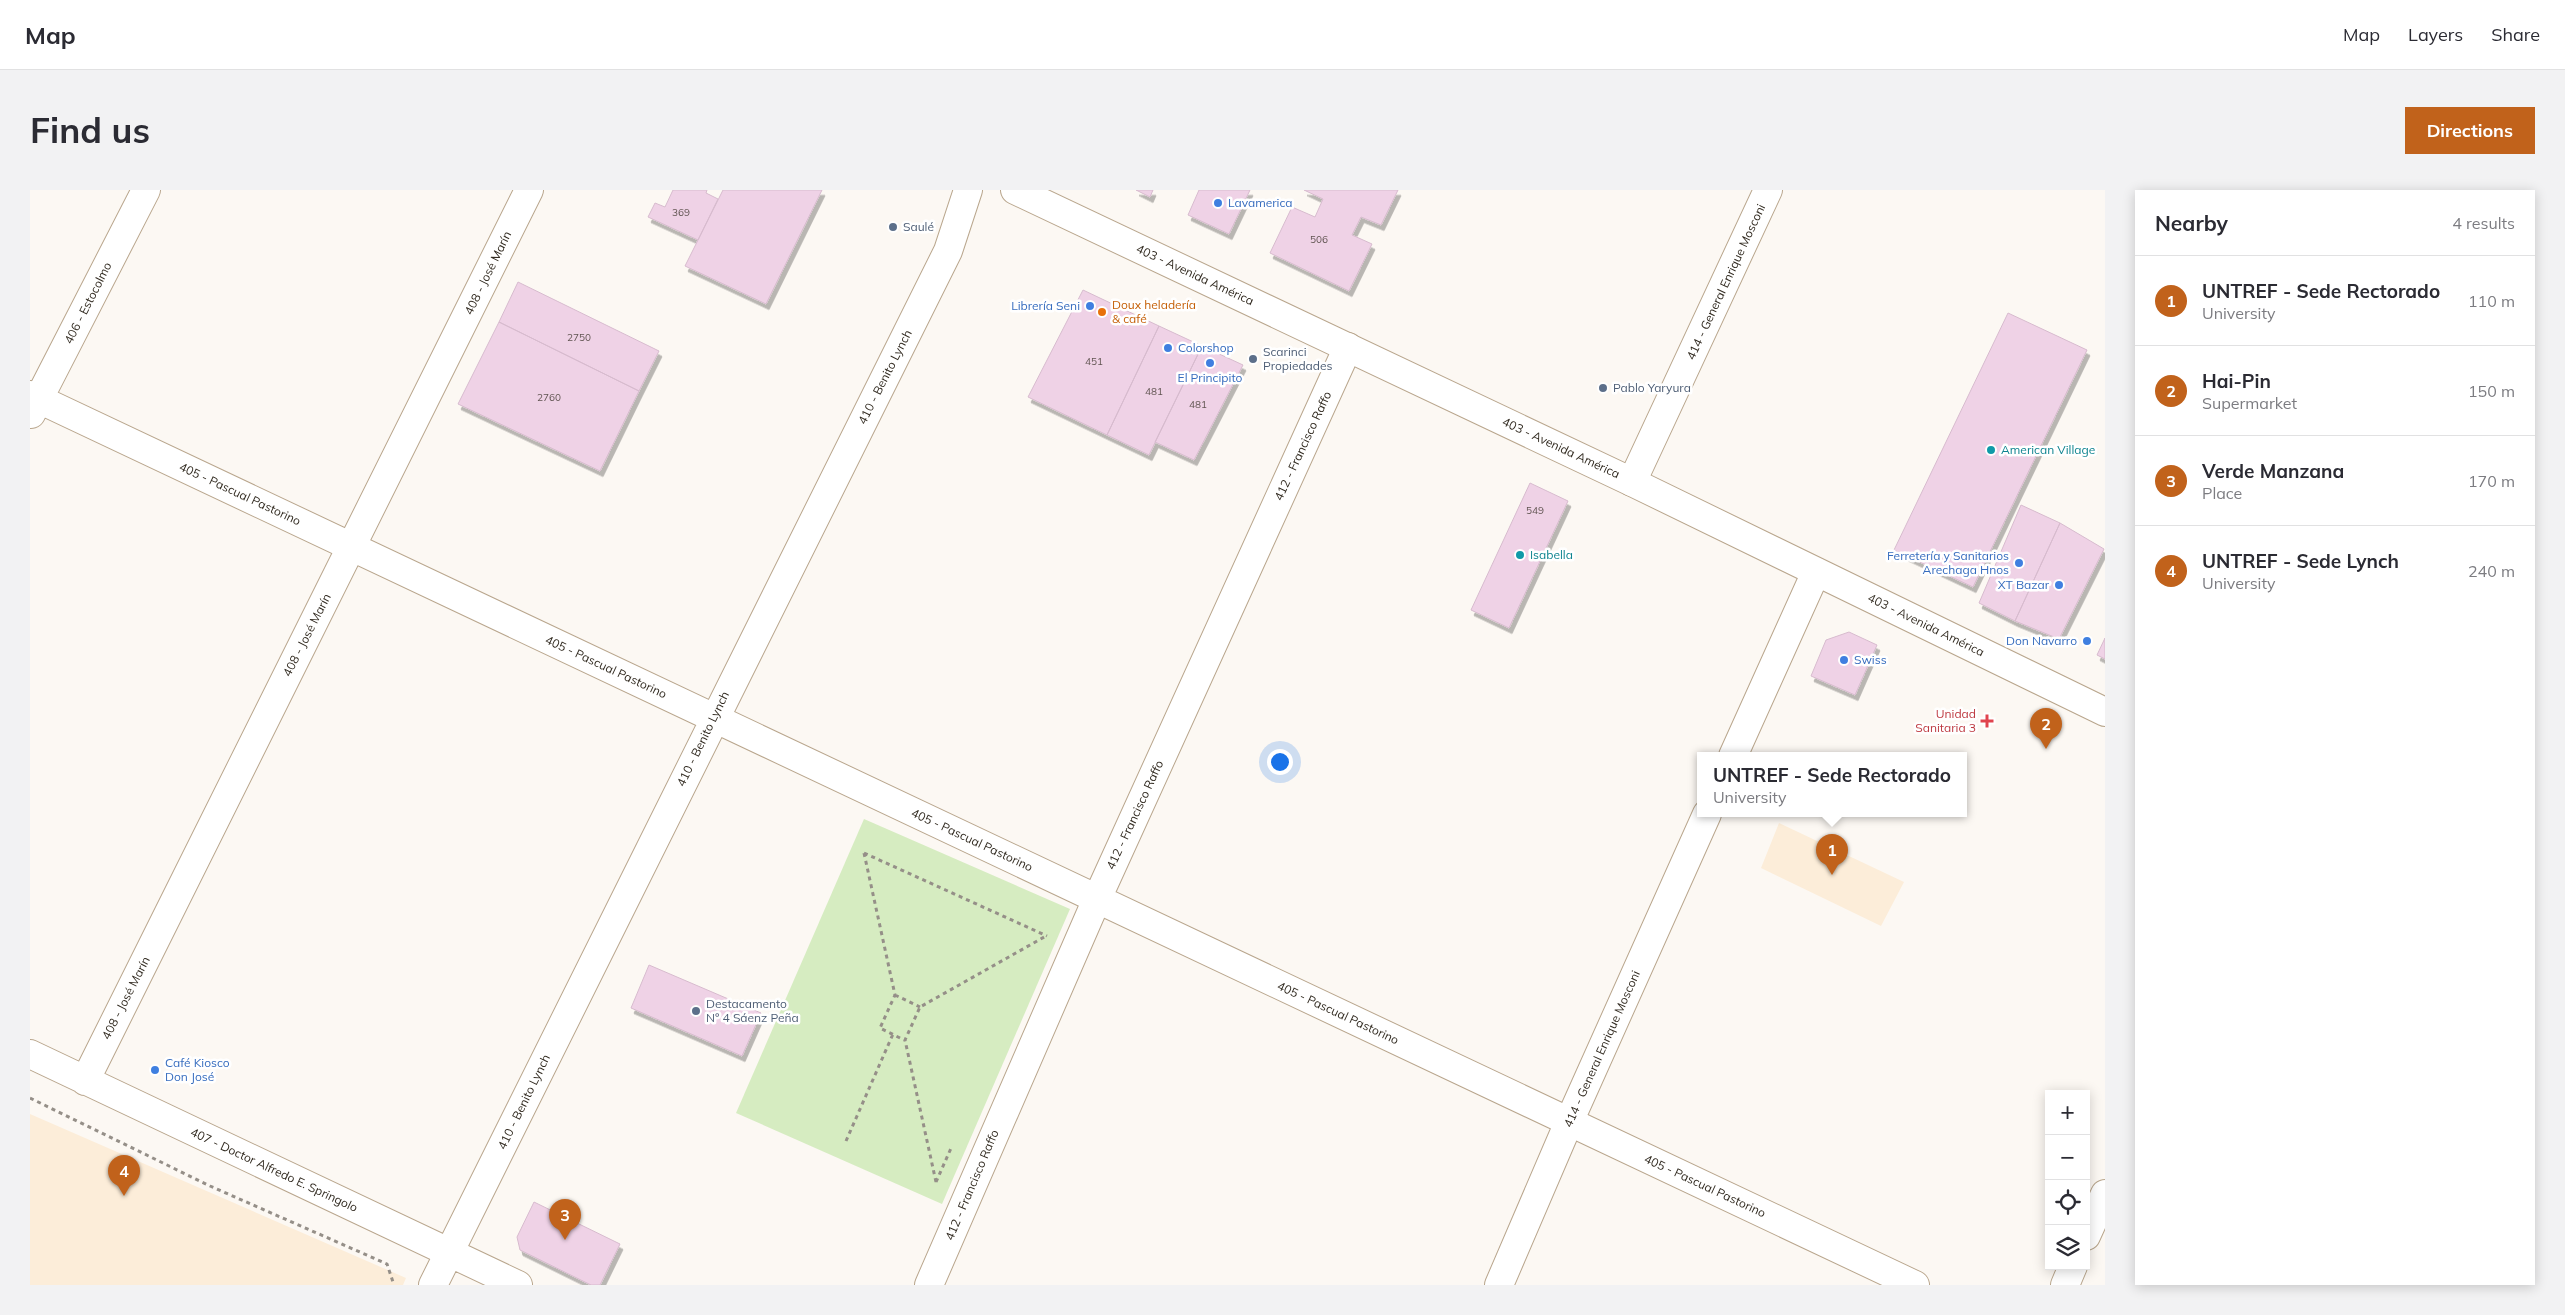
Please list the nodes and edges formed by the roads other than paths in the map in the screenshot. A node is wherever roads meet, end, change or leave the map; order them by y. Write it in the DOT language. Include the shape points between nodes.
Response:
graph roads {
  1 [pos="146,190"];
  2 [pos="529,190"];
  3 [pos="968,190"];
  4 [pos="1015,190"];
  5 [pos="1768,190"];
  6 [pos="1348,348"];
  7 [pos="33,403"];
  8 [pos="1632,482"];
  9 [pos="352,547"];
  10 [pos="1816,572"];
  11 [pos="2105,712"];
  12 [pos="714,718"];
  13 [pos="1735,752"];
  14 [pos="1706,817"];
  15 [pos="1097,899"];
  16 [pos="30,1054"];
  17 [pos="85,1080"];
  18 [pos="1569,1122"];
  19 [pos="2105,1194"];
  20 [pos="2090,1227"];
  21 [pos="449,1253"];
  22 [pos="2071,1270"];
  23 [pos="433,1285"];
  24 [pos="518,1285"];
  25 [pos="929,1285"];
  26 [pos="1499,1285"];
  27 [pos="1915,1285"];
  28 [pos="2065,1285"];
  1 -- 7 [label="street, 406 - Estocolmo"];
  2 -- 9 [label="street, 408 - José Marín"];
  3 -- 12 [label="street, 410 - Benito Lynch" via="948,251"];
  4 -- 6 [label="street, 403 - Avenida América"];
  5 -- 8 [label="street, 414 - General Enrique Mosconi"];
  6 -- 8 [label="street, 403 - Avenida América"];
  6 -- 15 [label="street, 412 - Francisco Raffo"];
  7 -- 9 [label="street, 405 - Pascual Pastorino"];
  8 -- 10 [label="street, 403 - Avenida América"];
  9 -- 12 [label="street, 405 - Pascual Pastorino"];
  9 -- 17 [label="street, 408 - José Marín"];
  10 -- 11 [label="street, 403 - Avenida América"];
  10 -- 13 [label="street"];
  12 -- 15 [label="street, 405 - Pascual Pastorino"];
  12 -- 21 [label="street, 410 - Benito Lynch"];
  14 -- 18 [label="street, 414 - General Enrique Mosconi"];
  15 -- 18 [label="street, 405 - Pascual Pastorino"];
  15 -- 25 [label="street, 412 - Francisco Raffo"];
  16 -- 17 [label="street, 407 - Doctor Alfredo E. Springolo"];
  17 -- 21 [label="street, 407 - Doctor Alfredo E. Springolo"];
  18 -- 26 [label="street, 414 - General Enrique Mosconi"];
  18 -- 27 [label="street, 405 - Pascual Pastorino"];
  19 -- 20 [label="street"];
  21 -- 23 [label="street, 410 - Benito Lynch"];
  21 -- 24 [label="street, 407 - Doctor Alfredo E. Springolo"];
  22 -- 28 [label="street"];
}
